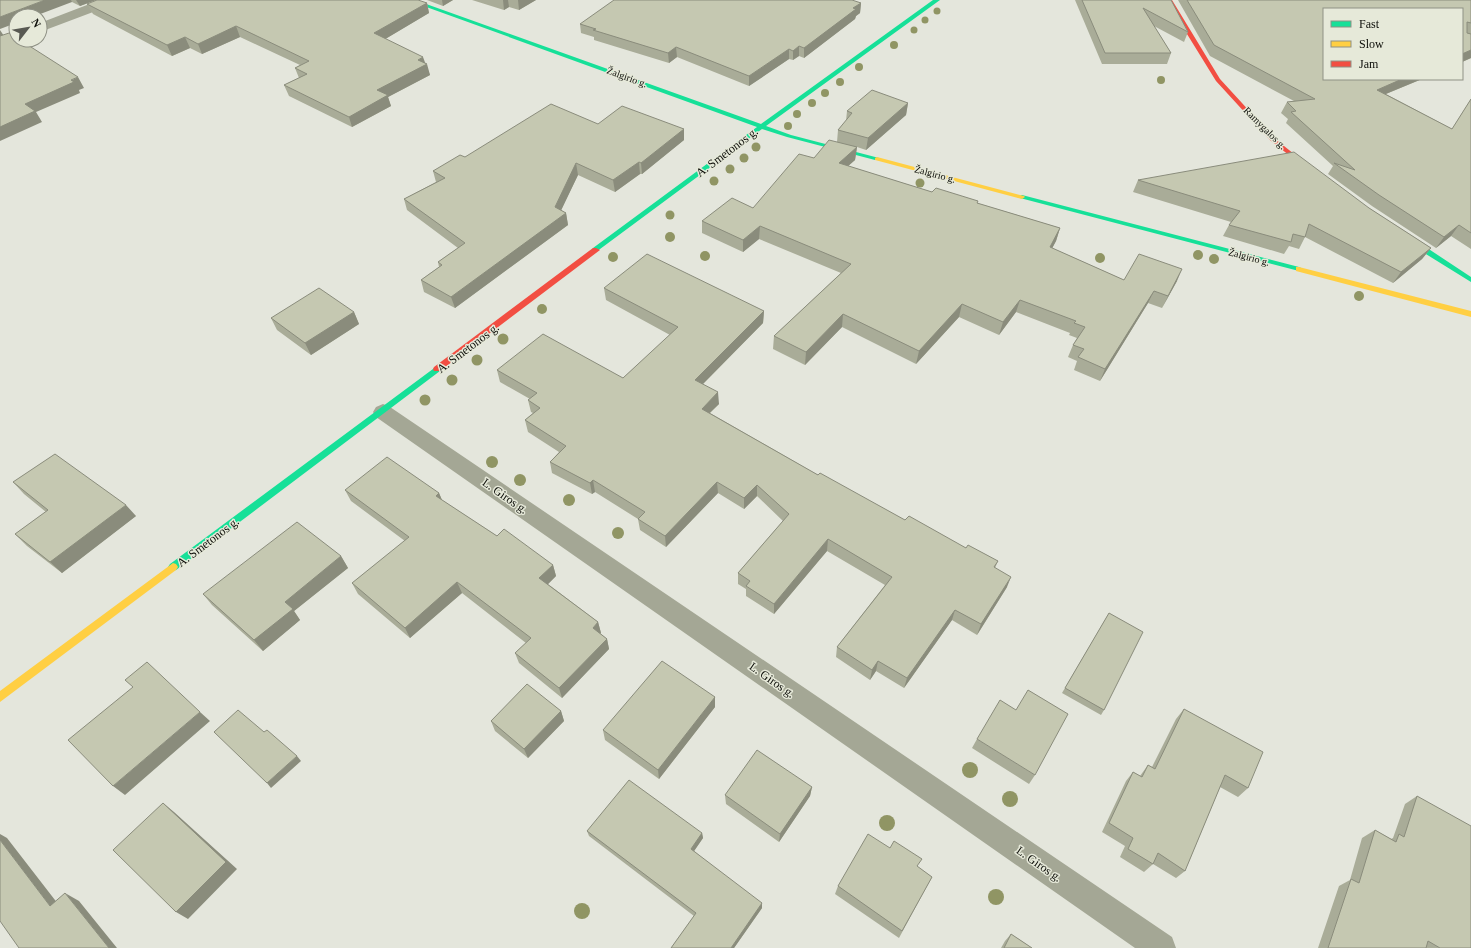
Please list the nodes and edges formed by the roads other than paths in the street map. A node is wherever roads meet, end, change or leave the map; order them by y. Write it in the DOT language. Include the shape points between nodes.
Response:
graph roads {
  1 [pos="112,0"];
  2 [pos="410,0"];
  3 [pos="937,0"];
  4 [pos="1169,0"];
  5 [pos="48,25"];
  6 [pos="763,125"];
  7 [pos="1318,176"];
  8 [pos="1392,229"];
  9 [pos="1471,280"];
  10 [pos="1471,314"];
  11 [pos="383,412"];
  12 [pos="0,697"];
  13 [pos="1161,948"];
  1 -- 5 [label="street"];
  2 -- 6 [label="street, Žalgirio g."];
  3 -- 6 [label="street, A. Smetonos g."];
  4 -- 7 [label="street, Ramygalos g." via="1218,80 1272,139"];
  6 -- 10 [label="street, Žalgirio g." via="797,138"];
  6 -- 11 [label="street, A. Smetonos g."];
  8 -- 9 [label="street"];
  11 -- 12 [label="street, A. Smetonos g."];
  11 -- 13 [label="street, L. Giros g."];
}
